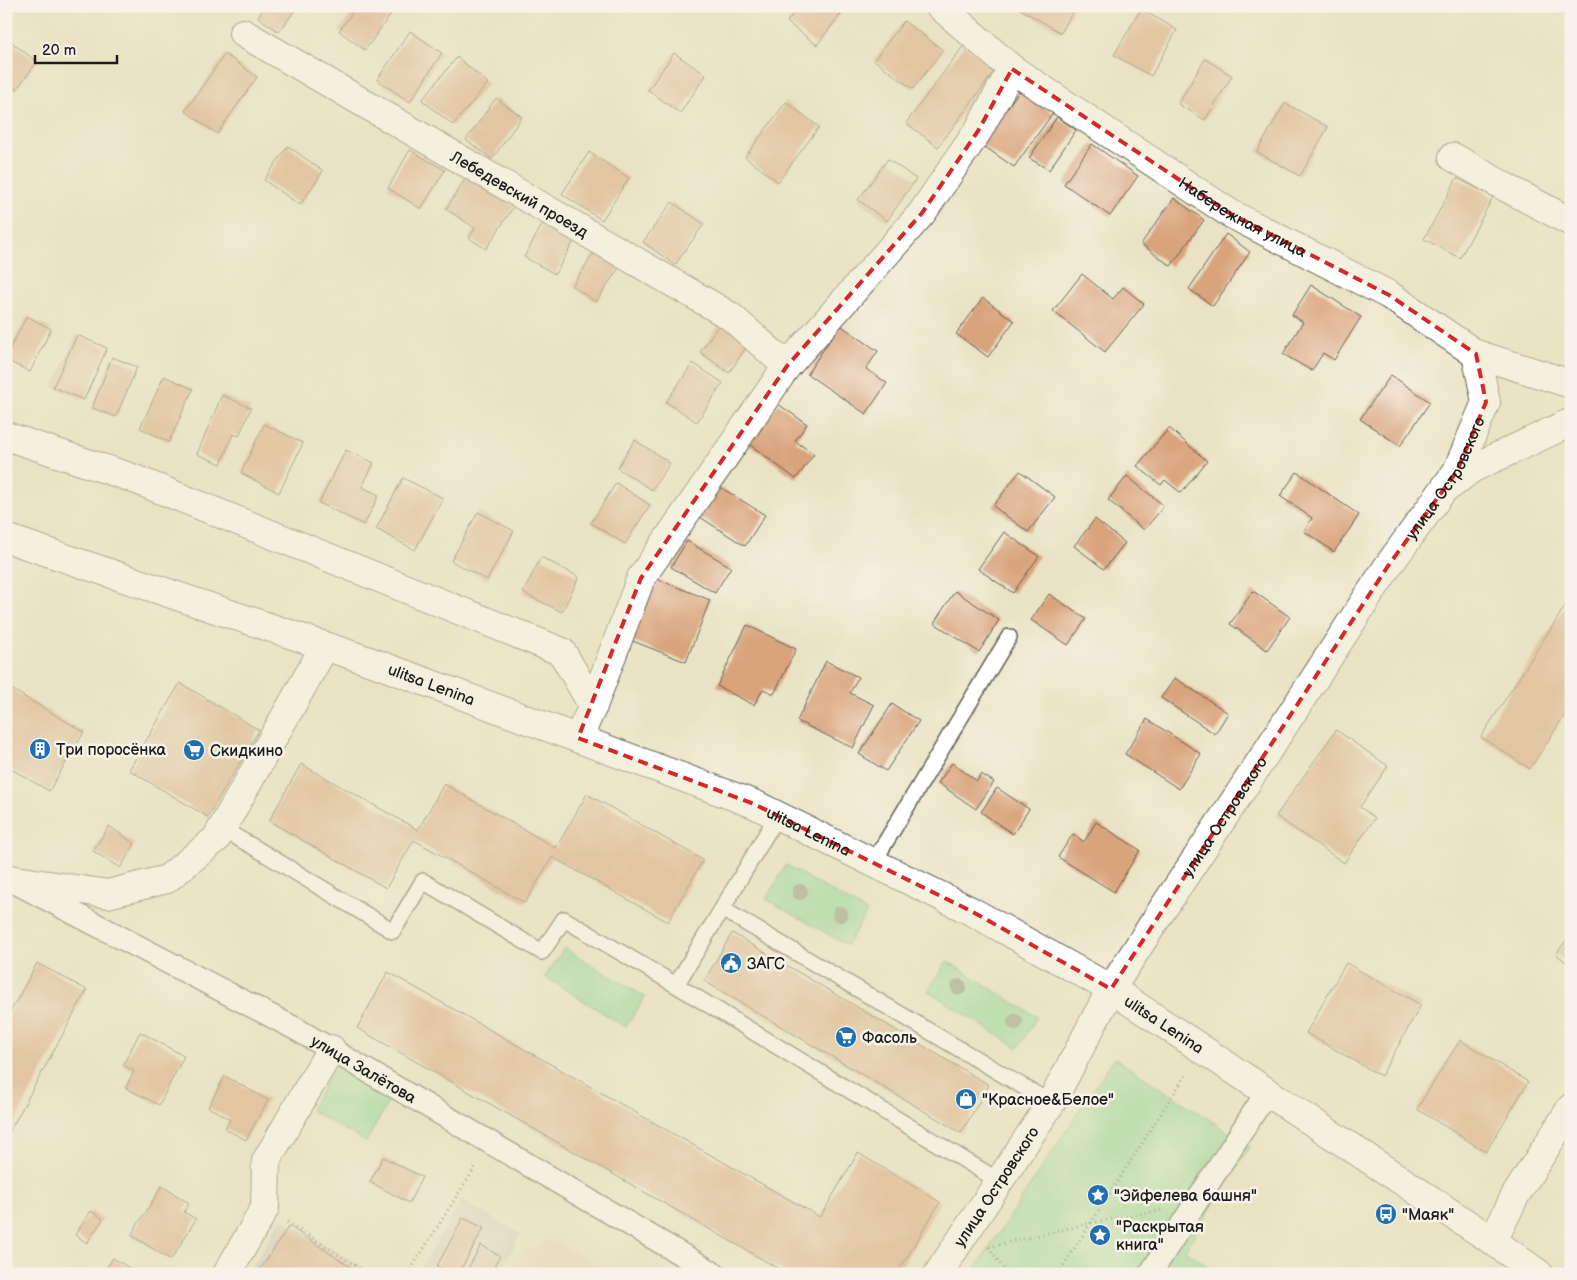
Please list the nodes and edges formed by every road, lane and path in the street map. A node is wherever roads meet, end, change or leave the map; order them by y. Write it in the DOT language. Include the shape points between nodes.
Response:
graph roads {
  1 [pos="940,6"];
  2 [pos="243,33"];
  3 [pos="1012,69"];
  4 [pos="1453,157"];
  5 [pos="1571,222"];
  6 [pos="1476,354"];
  7 [pos="788,366"];
  8 [pos="1571,384"];
  9 [pos="1571,424"];
  10 [pos="6,436"];
  11 [pos="1440,494"];
  12 [pos="6,538"];
  13 [pos="1009,637"];
  14 [pos="326,646"];
  15 [pos="593,706"];
  16 [pos="578,738"];
  17 [pos="777,816"];
  18 [pos="222,830"];
  19 [pos="873,864"];
  20 [pos="8,878"];
  21 [pos="722,909"];
  22 [pos="676,985"];
  23 [pos="1111,989"];
  24 [pos="1202,1049"];
  25 [pos="331,1050"];
  26 [pos="1267,1092"];
  27 [pos="1051,1103"];
  28 [pos="1571,1108"];
  29 [pos="489,1142"];
  30 [pos="999,1181"];
  31 [pos="1194,1204"];
  32 [pos="265,1208"];
  33 [pos="1090,1223"];
  34 [pos="966,1233"];
  35 [pos="1493,1241"];
  36 [pos="990,1247"];
  37 [pos="227,1274"];
  38 [pos="369,1274"];
  39 [pos="408,1274"];
  40 [pos="715,1274"];
  41 [pos="938,1274"];
  42 [pos="1007,1274"];
  43 [pos="1058,1274"];
  44 [pos="1150,1274"];
  45 [pos="1539,1274"];
  1 -- 3 [label="street, Набережная улица"];
  2 -- 7 [label="street, Лебедевский проезд" via="730,316"];
  3 -- 6 [label="street, Набережная улица" via="1232,214 1389,295"];
  3 -- 7 [label="street" via="978,130 922,213"];
  4 -- 5 [label="street"];
  6 -- 8 [label="street, Набережная улица"];
  6 -- 11 [label="street, улица Островского" via="1486,402 1457,471"];
  7 -- 15 [label="street" via="641,578"];
  9 -- 11 [label="street" via="1470,469"];
  10 -- 15 [label="street" via="132,478 562,652"];
  11 -- 23 [label="street, улица Островского" via="1388,566"];
  12 -- 14 [label="street, ulitsa Lenina"];
  13 -- 19 [label="lane"];
  14 -- 16 [label="street, ulitsa Lenina"];
  14 -- 18 [label="street"];
  15 -- 16 [label="street"];
  16 -- 17 [label="street, ulitsa Lenina" via="754,804"];
  17 -- 19 [label="street, ulitsa Lenina"];
  17 -- 21 [label="lane"];
  18 -- 20 [label="street" via="216,839 167,879 108,894"];
  18 -- 22 [label="lane" via="393,931 423,881 542,952 564,919"];
  19 -- 23 [label="street, ulitsa Lenina" via="971,911"];
  20 -- 25 [label="street, улица Залётова"];
  21 -- 22 [label="lane"];
  21 -- 27 [label="lane"];
  22 -- 30 [label="lane"];
  23 -- 24 [label="street, ulitsa Lenina"];
  23 -- 27 [label="street, улица Островского"];
  24 -- 26 [label="street, ulitsa Lenina"];
  24 -- 33 [label="path"];
  25 -- 29 [label="street, улица Залётова"];
  25 -- 32 [label="street" via="266,1161"];
  26 -- 31 [label="street"];
  26 -- 35 [label="street, ulitsa Lenina"];
  27 -- 30 [label="street, улица Островского"];
  28 -- 35 [label="street" via="1515,1196"];
  29 -- 39 [label="path"];
  29 -- 40 [label="street, улица Залётова"];
  30 -- 34 [label="street, улица Островского"];
  31 -- 33 [label="path"];
  31 -- 44 [label="street"];
  32 -- 37 [label="street"];
  32 -- 38 [label="path"];
  33 -- 36 [label="path"];
  33 -- 43 [label="path"];
  34 -- 36 [label="path"];
  34 -- 41 [label="street, улица Островского"];
  35 -- 45 [label="street, ulitsa Lenina"];
  36 -- 42 [label="path"];
}
